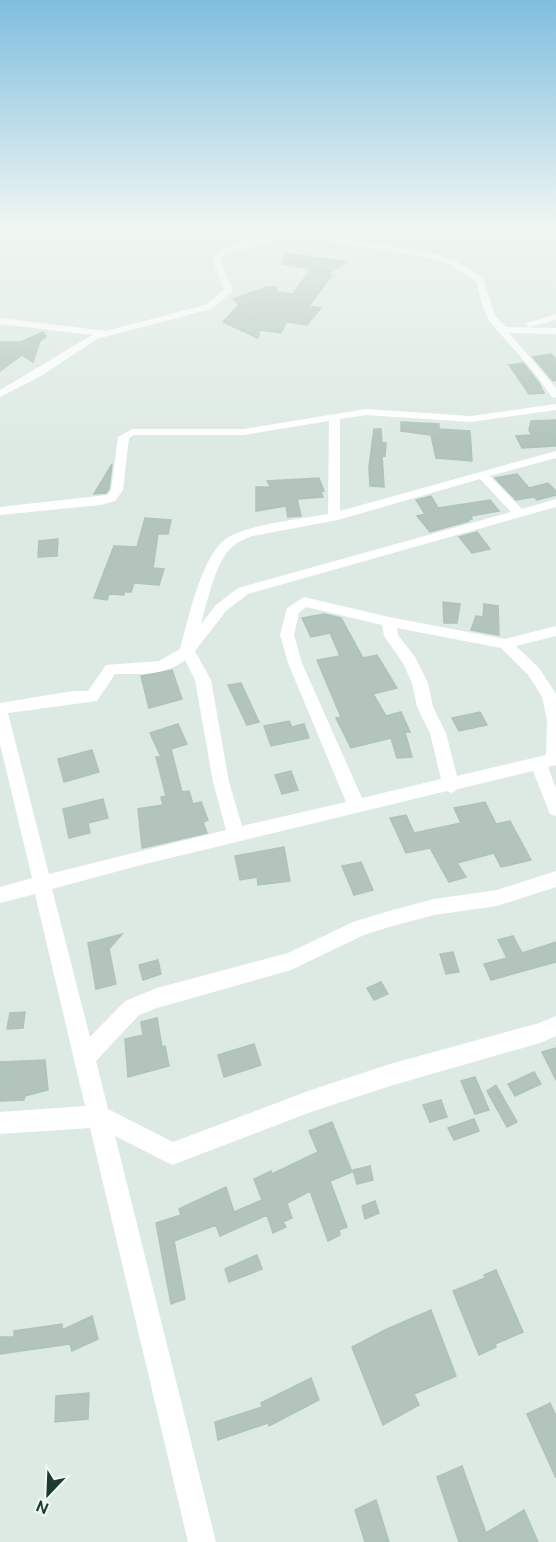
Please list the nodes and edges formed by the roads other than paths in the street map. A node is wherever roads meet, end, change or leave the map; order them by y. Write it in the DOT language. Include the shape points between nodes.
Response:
graph roads {
  1 [pos="217,300"];
  2 [pos="486,300"];
  3 [pos="556,317"];
  4 [pos="0,321"];
  5 [pos="504,330"];
  6 [pos="556,331"];
  7 [pos="104,333"];
  8 [pos="0,394"];
  9 [pos="556,395"];
  10 [pos="556,407"];
  11 [pos="335,416"];
  12 [pos="556,454"];
  13 [pos="482,474"];
  14 [pos="556,503"];
  15 [pos="0,511"];
  16 [pos="526,513"];
  17 [pos="334,517"];
  18 [pos="556,517"];
  19 [pos="389,622"];
  20 [pos="556,631"];
  21 [pos="505,644"];
  22 [pos="187,649"];
  23 [pos="0,710"];
  24 [pos="550,761"];
  25 [pos="450,786"];
  26 [pos="356,804"];
  27 [pos="556,809"];
  28 [pos="236,835"];
  29 [pos="556,879"];
  30 [pos="42,882"];
  31 [pos="0,895"];
  32 [pos="556,1026"];
  33 [pos="84,1058"];
  34 [pos="98,1116"];
  35 [pos="0,1123"];
  36 [pos="202,1542"];
  1 -- 7 [label="street" via="208,307 145,326"];
  2 -- 5 [label="street" via="493,321"];
  3 -- 5 [label="street"];
  4 -- 7 [label="street"];
  5 -- 6 [label="street"];
  5 -- 9 [label="street"];
  7 -- 8 [label="street"];
  10 -- 11 [label="street" via="471,419 366,412"];
  11 -- 15 [label="street" via="244,432 132,432 124,437 117,490 111,498"];
  11 -- 17 [label="street"];
  12 -- 13 [label="street"];
  13 -- 16 [label="street"];
  13 -- 17 [label="street"];
  14 -- 16 [label="street"];
  16 -- 18 [label="street"];
  16 -- 22 [label="street" via="243,591 224,604"];
  17 -- 22 [label="street" via="249,533 226,545 203,591"];
  19 -- 21 [label="street"];
  19 -- 25 [label="street" via="391,636 410,661 420,683 425,707 438,733"];
  19 -- 26 [label="street" via="304,602 292,610 286,635"];
  20 -- 21 [label="street"];
  21 -- 24 [label="street" via="547,689 553,708"];
  22 -- 23 [label="street" via="161,666 111,669 92,697"];
  22 -- 28 [label="street" via="202,680 221,782"];
  23 -- 30 [label="street"];
  24 -- 25 [label="street"];
  24 -- 27 [label="street"];
  25 -- 26 [label="street"];
  26 -- 28 [label="street"];
  28 -- 30 [label="street"];
  29 -- 33 [label="street" via="497,898 434,907 389,919 360,928 291,961 157,998 132,1008"];
  30 -- 31 [label="street"];
  30 -- 33 [label="street"];
  32 -- 34 [label="street" via="311,1101 171,1154"];
  33 -- 34 [label="street"];
  34 -- 35 [label="street"];
  34 -- 36 [label="street"];
}
